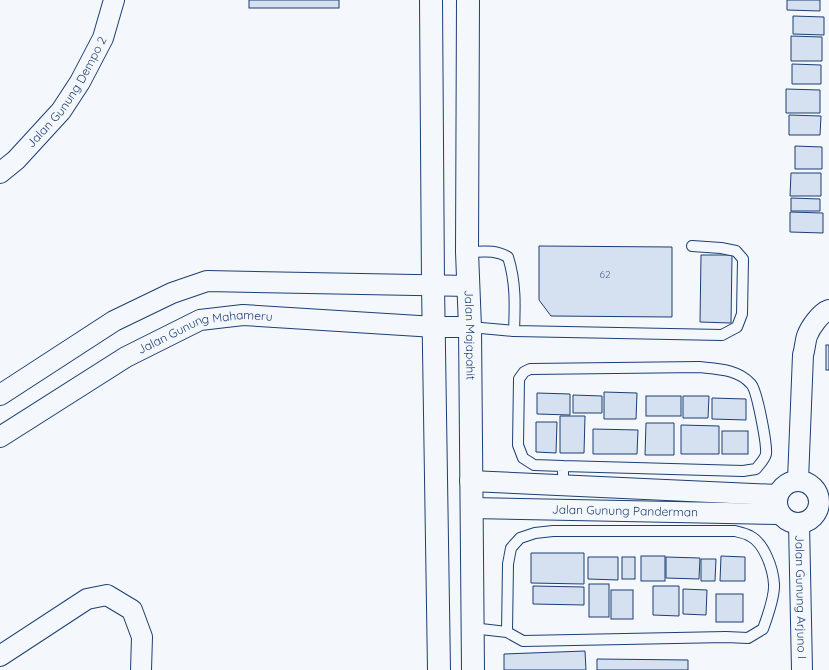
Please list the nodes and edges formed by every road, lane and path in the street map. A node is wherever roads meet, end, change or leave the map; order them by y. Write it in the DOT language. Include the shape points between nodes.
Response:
graph roads {
  1 [pos="114,0"];
  2 [pos="431,0"];
  3 [pos="468,0"];
  4 [pos="0,172"];
  5 [pos="692,246"];
  6 [pos="467,252"];
  7 [pos="433,286"];
  8 [pos="469,286"];
  9 [pos="829,310"];
  10 [pos="435,327"];
  11 [pos="470,327"];
  12 [pos="514,332"];
  13 [pos="0,395"];
  14 [pos="0,437"];
  15 [pos="563,475"];
  16 [pos="798,480"];
  17 [pos="470,481"];
  18 [pos="824,494"];
  19 [pos="778,505"];
  20 [pos="470,508"];
  21 [pos="814,517"];
  22 [pos="472,628"];
  23 [pos="507,632"];
  24 [pos="0,656"];
  25 [pos="141,670"];
  26 [pos="439,670"];
  27 [pos="473,670"];
  28 [pos="802,670"];
  1 -- 4 [label="street, Jalan Gunung Dempo 2" via="103,38 80,82 61,111 16,160"];
  2 -- 7 [label="street"];
  3 -- 6 [label="street, Jalan Majapahit"];
  5 -- 12 [label="lane" via="736,251 743,259 742,314 737,326 722,335"];
  6 -- 8 [label="street, Jalan Majapahit"];
  6 -- 12 [label="lane" via="499,252 508,257 515,300"];
  7 -- 8 [label="street"];
  7 -- 10 [label="street"];
  7 -- 13 [label="street" via="206,281 172,293 114,321"];
  8 -- 11 [label="street, Jalan Majapahit"];
  9 -- 16 [label="street" via="815,322 807,336 803,355"];
  10 -- 11 [label="street, Jalan Gunung Mahameru"];
  10 -- 14 [label="street, Jalan Gunung Mahameru" via="243,315 200,320 126,357"];
  10 -- 26 [label="street"];
  11 -- 12 [label="lane"];
  11 -- 17 [label="street, Jalan Majapahit"];
  15 -- 15 [label="lane" via="756,469 766,455 765,435 752,385 726,370 699,367 530,369 519,379 518,445 523,458 534,465"];
  15 -- 17 [label="street, Jalan Gunung Panderman"];
  15 -- 19 [label="street, Jalan Gunung Panderman"];
  16 -- 18 [label="street" via="806,482"];
  16 -- 19 [label="street" via="785,484"];
  17 -- 20 [label="street, Jalan Majapahit"];
  18 -- 21 [label="street"];
  19 -- 20 [label="street, Jalan Gunung Panderman"];
  19 -- 21 [label="street, Jalan Gunung Panderman" via="785,519 792,523"];
  20 -- 22 [label="street, Jalan Majapahit"];
  21 -- 28 [label="street, Jalan Gunung Arjuno I"];
  22 -- 23 [label="lane"];
  22 -- 27 [label="street, Jalan Majapahit"];
  23 -- 23 [label="lane" via="523,640 748,638 764,629 774,585 771,568 763,549 750,536 735,531 535,533 520,538 510,548"];
  24 -- 25 [label="street" via="87,599 107,595 132,610 142,637"];
}
